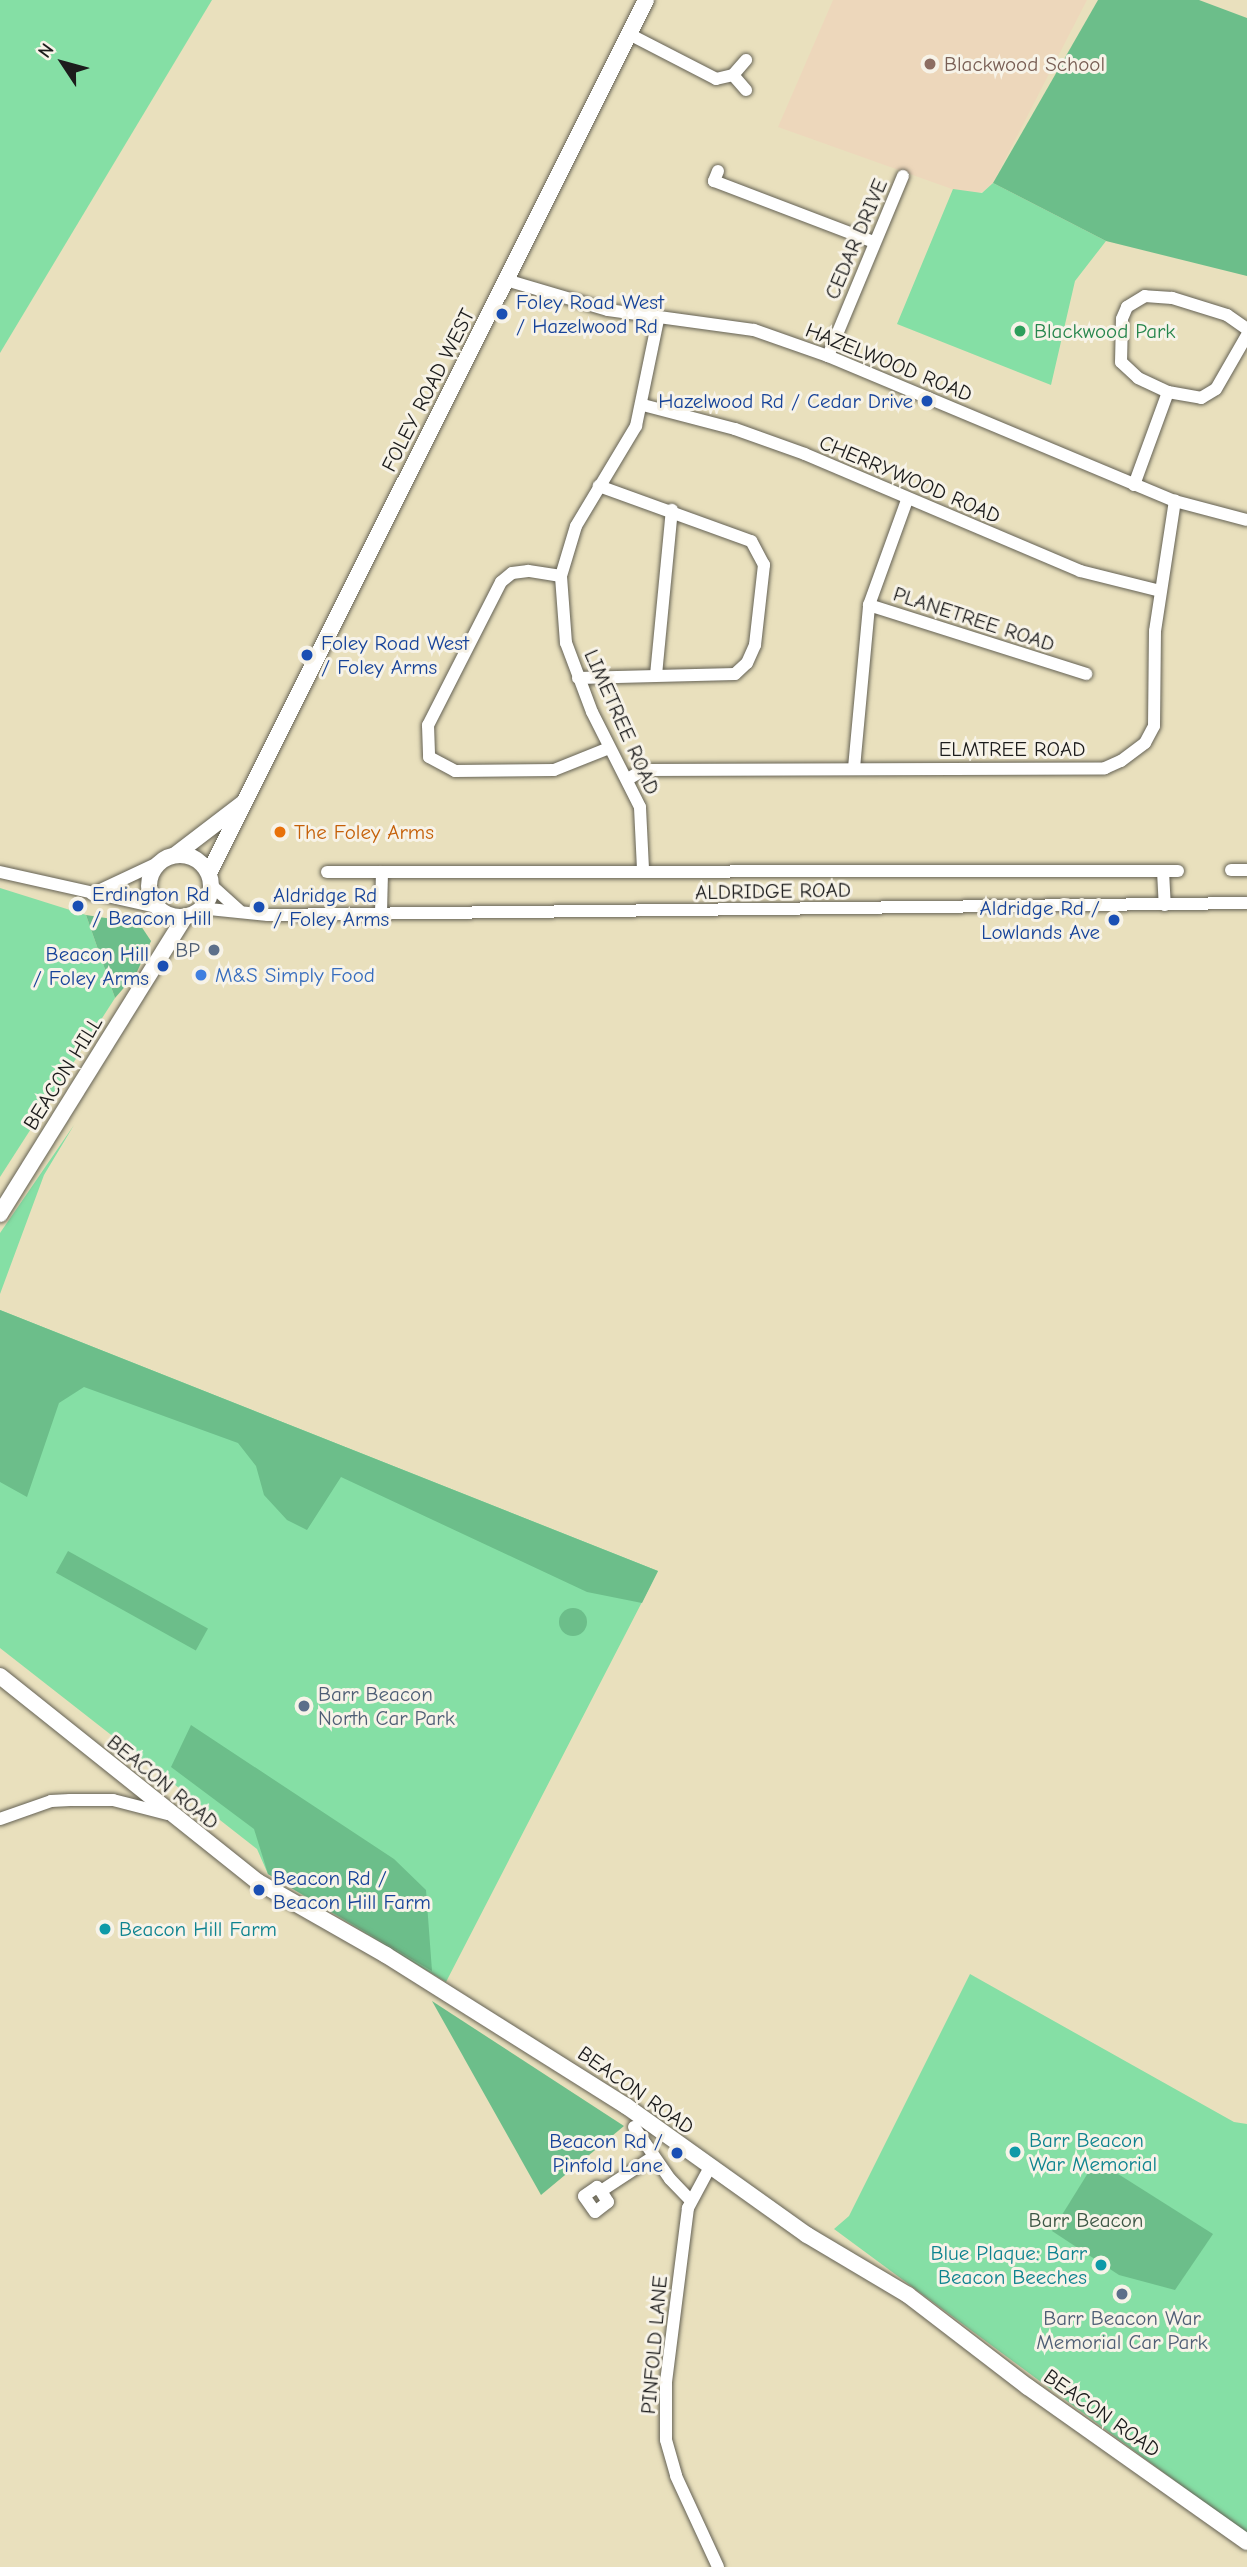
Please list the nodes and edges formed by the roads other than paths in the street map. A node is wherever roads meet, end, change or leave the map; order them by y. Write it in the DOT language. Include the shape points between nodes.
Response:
graph roads {
  1 [pos="646,0"];
  2 [pos="629,34"];
  3 [pos="746,60"];
  4 [pos="733,75"];
  5 [pos="746,90"];
  6 [pos="718,171"];
  7 [pos="903,176"];
  8 [pos="874,242"];
  9 [pos="506,280"];
  10 [pos="658,320"];
  11 [pos="1247,329"];
  12 [pos="1247,334"];
  13 [pos="828,356"];
  14 [pos="1168,392"];
  15 [pos="643,405"];
  16 [pos="1133,485"];
  17 [pos="599,486"];
  18 [pos="907,500"];
  19 [pos="1175,501"];
  20 [pos="672,510"];
  21 [pos="1247,520"];
  22 [pos="561,576"];
  23 [pos="1160,591"];
  24 [pos="869,605"];
  25 [pos="1086,674"];
  26 [pos="656,675"];
  27 [pos="578,678"];
  28 [pos="609,748"];
  29 [pos="854,768"];
  30 [pos="628,779"];
  31 [pos="247,800"];
  32 [pos="175,855"];
  33 [pos="158,863"];
  34 [pos="643,869"];
  35 [pos="1231,870"];
  36 [pos="1247,870"];
  37 [pos="1163,871"];
  38 [pos="1178,871"];
  39 [pos="0,872"];
  40 [pos="327,872"];
  41 [pos="382,872"];
  42 [pos="210,879"];
  43 [pos="91,894"];
  44 [pos="1247,903"];
  45 [pos="1165,905"];
  46 [pos="158,909"];
  47 [pos="239,910"];
  48 [pos="381,913"];
  49 [pos="190,915"];
  50 [pos="162,954"];
  51 [pos="0,1214"];
  52 [pos="0,1676"];
  53 [pos="168,1814"];
  54 [pos="0,1819"];
  55 [pos="634,2127"];
  56 [pos="653,2157"];
  57 [pos="710,2168"];
  58 [pos="601,2192"];
  59 [pos="691,2201"];
  60 [pos="1247,2542"];
  61 [pos="718,2567"];
  1 -- 2 [label="main road, FOLEY ROAD WEST"];
  2 -- 4 [label="street" via="703,74 716,79"];
  2 -- 9 [label="main road, FOLEY ROAD WEST"];
  3 -- 4 [label="street"];
  4 -- 5 [label="street"];
  6 -- 8 [label="street" via="714,181"];
  7 -- 8 [label="street, CEDAR DRIVE"];
  8 -- 13 [label="street, CEDAR DRIVE"];
  9 -- 10 [label="street, HAZELWOOD ROAD"];
  9 -- 31 [label="main road, FOLEY ROAD WEST"];
  10 -- 13 [label="street, HAZELWOOD ROAD" via="698,320 754,330"];
  10 -- 15 [label="street, LIMETREE ROAD"];
  11 -- 14 [label="street" via="1227,314 1172,298 1145,296 1127,307 1119,338 1121,362 1138,378"];
  12 -- 14 [label="street" via="1216,389 1201,398"];
  13 -- 16 [label="street, HAZELWOOD ROAD"];
  14 -- 16 [label="street"];
  15 -- 17 [label="street, LIMETREE ROAD" via="624,450"];
  15 -- 18 [label="street, CHERRYWOOD ROAD" via="735,429"];
  16 -- 19 [label="street, HAZELWOOD ROAD"];
  17 -- 20 [label="street"];
  17 -- 22 [label="street, LIMETREE ROAD" via="576,526"];
  18 -- 23 [label="street, CHERRYWOOD ROAD" via="1080,571"];
  18 -- 24 [label="street"];
  19 -- 21 [label="street, HAZELWOOD ROAD"];
  19 -- 23 [label="street, ELMTREE ROAD"];
  20 -- 26 [label="street"];
  20 -- 26 [label="street" via="751,541 764,565 755,645 747,663 735,674"];
  22 -- 27 [label="street, LIMETREE ROAD" via="566,643"];
  22 -- 28 [label="street" via="528,571 512,573 501,582 428,725 429,757 455,772 554,770"];
  23 -- 29 [label="street, ELMTREE ROAD" via="1154,726 1144,743 1121,761 1105,768"];
  24 -- 25 [label="street, PLANETREE ROAD" via="1067,673"];
  24 -- 29 [label="street"];
  26 -- 27 [label="street"];
  27 -- 28 [label="street, LIMETREE ROAD"];
  28 -- 30 [label="street, LIMETREE ROAD"];
  29 -- 30 [label="street, ELMTREE ROAD" via="643,770"];
  30 -- 34 [label="street, LIMETREE ROAD" via="639,807"];
  31 -- 32 [label="main road, FOLEY ROAD WEST"];
  31 -- 42 [label="main road, FOLEY ROAD WEST"];
  32 -- 33 [label="main road"];
  32 -- 42 [label="main road" via="199,860"];
  33 -- 43 [label="street"];
  33 -- 46 [label="main road" via="149,886"];
  34 -- 37 [label="street, ALDRIDGE ROAD"];
  34 -- 41 [label="street, ALDRIDGE ROAD"];
  35 -- 36 [label="street"];
  37 -- 38 [label="street, ALDRIDGE ROAD"];
  37 -- 45 [label="street"];
  39 -- 43 [label="street"];
  40 -- 41 [label="street, ALDRIDGE ROAD"];
  41 -- 48 [label="street"];
  42 -- 47 [label="street"];
  42 -- 49 [label="main road" via="205,905"];
  43 -- 46 [label="street"];
  44 -- 45 [label="street, ALDRIDGE ROAD"];
  45 -- 48 [label="street, ALDRIDGE ROAD"];
  46 -- 49 [label="main road"];
  46 -- 50 [label="main road"];
  47 -- 48 [label="street, ALDRIDGE ROAD" via="268,915"];
  47 -- 49 [label="street, ALDRIDGE ROAD"];
  49 -- 50 [label="main road, BEACON HILL"];
  50 -- 51 [label="main road, BEACON HILL"];
  52 -- 53 [label="main road, BEACON ROAD"];
  53 -- 54 [label="street" via="113,1800 70,1800 51,1801"];
  53 -- 57 [label="main road, BEACON ROAD" via="258,1882 569,2068"];
  55 -- 56 [label="street"];
  56 -- 58 [label="street"];
  56 -- 59 [label="street"];
  57 -- 59 [label="street, PINFOLD LANE"];
  57 -- 60 [label="main road, BEACON ROAD" via="807,2235 908,2295 1028,2388"];
  59 -- 61 [label="street, PINFOLD LANE" via="666,2383 666,2440 676,2476"];
}
